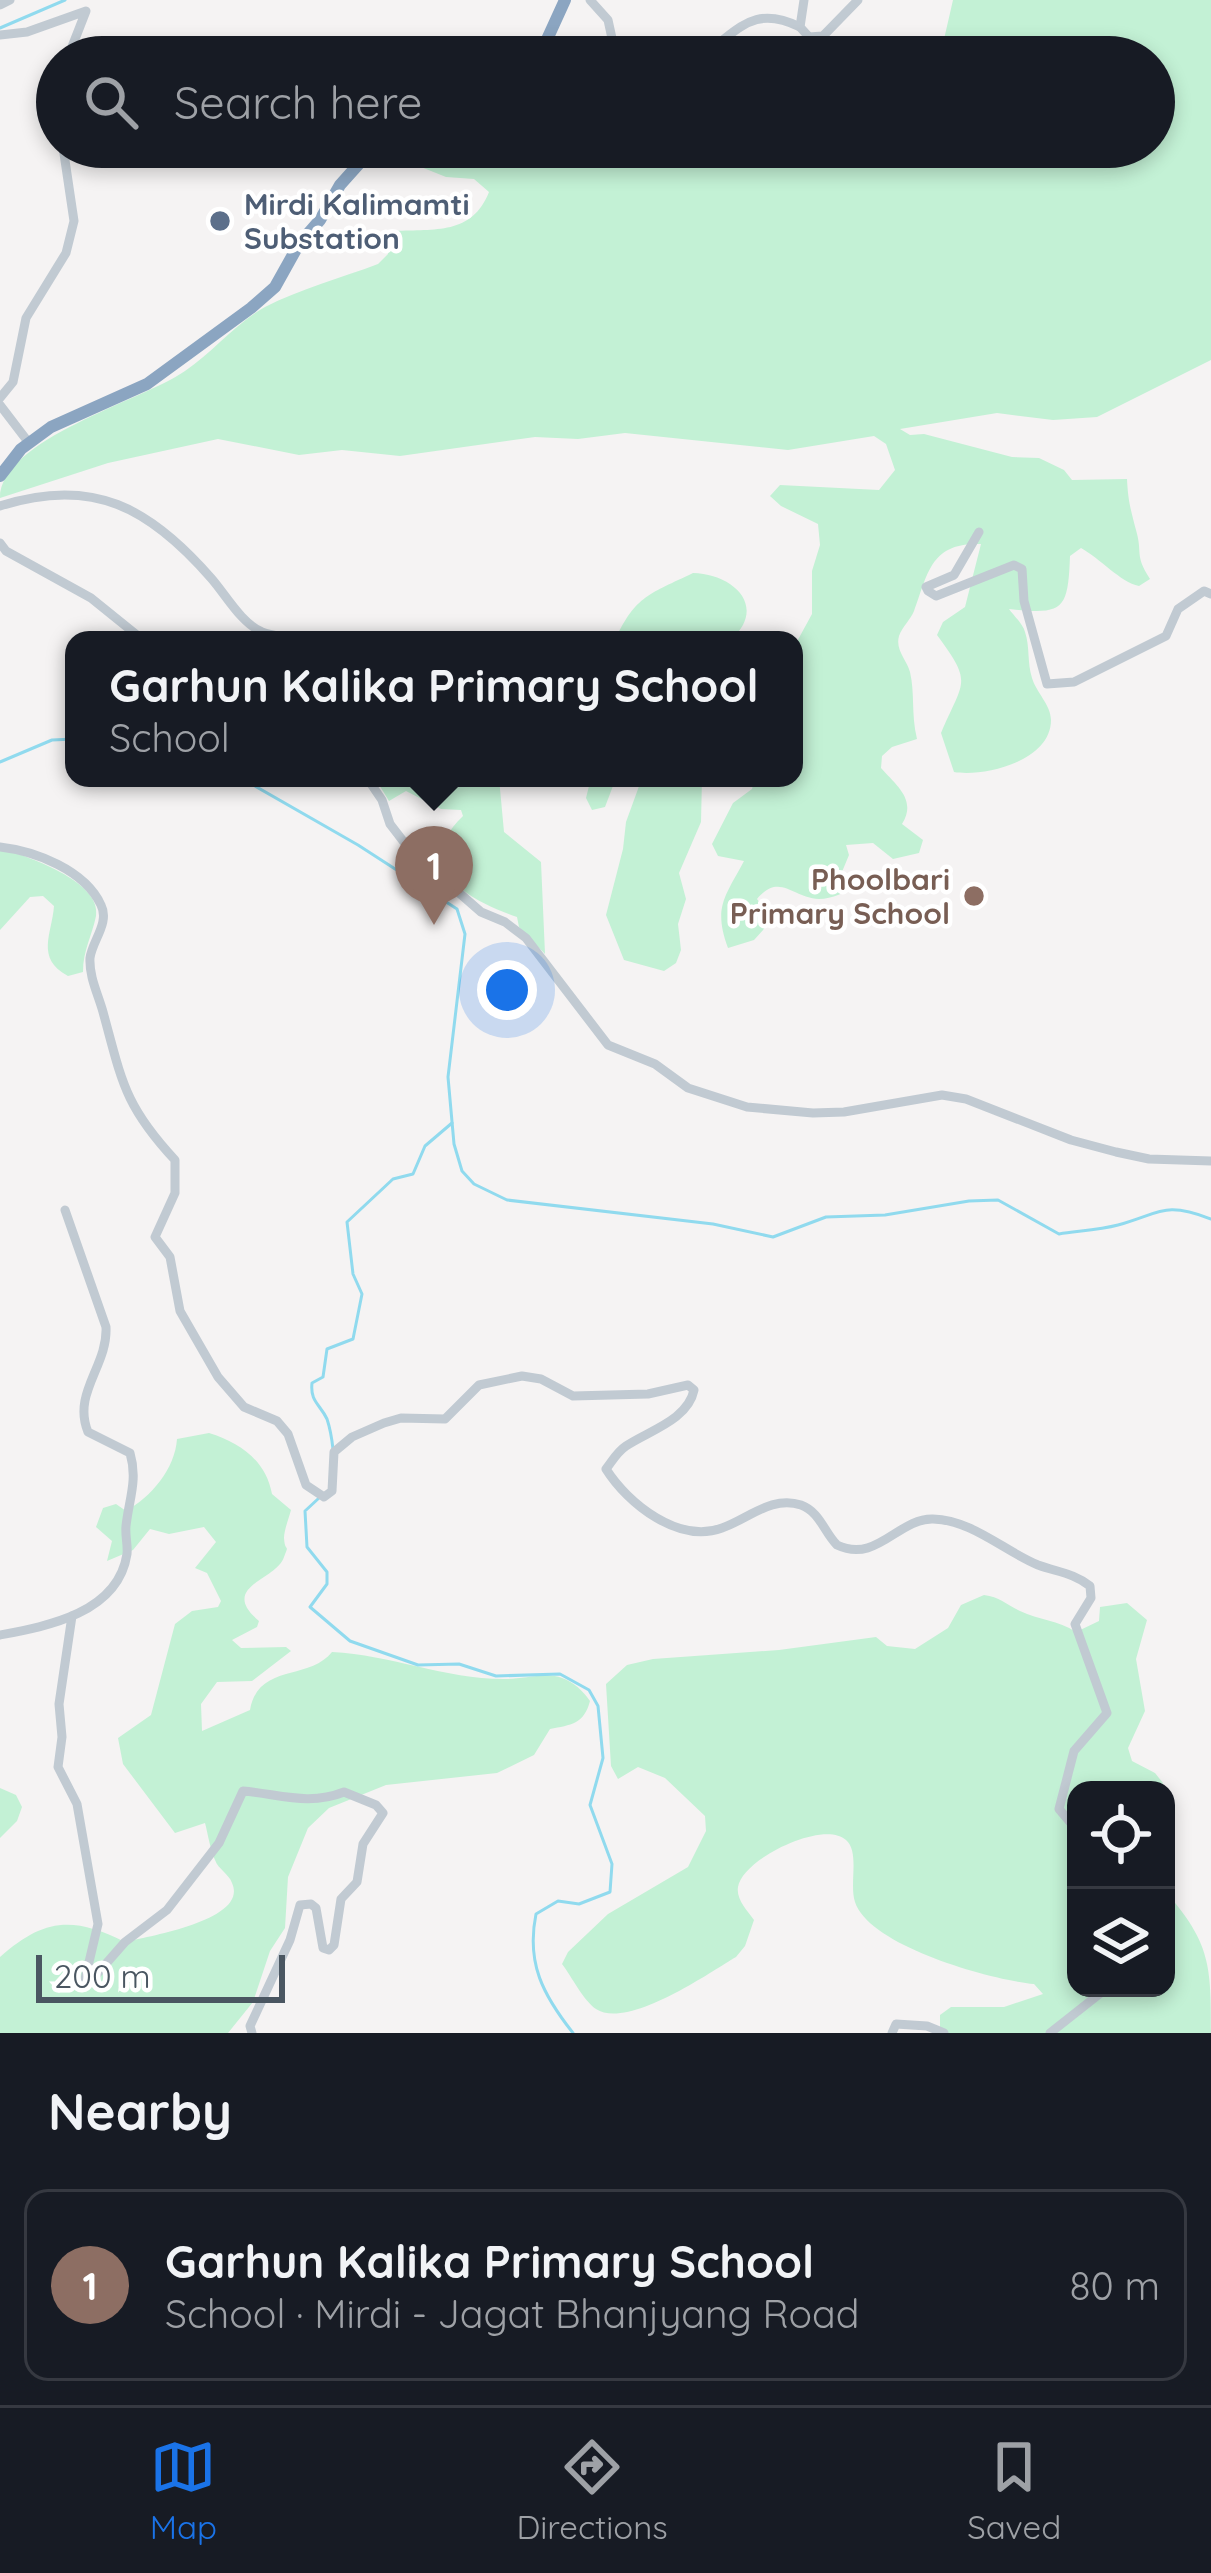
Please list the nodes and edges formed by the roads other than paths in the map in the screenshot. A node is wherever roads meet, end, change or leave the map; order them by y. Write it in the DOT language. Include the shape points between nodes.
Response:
graph roads {
  1 [pos="10,0"];
  2 [pos="565,0"];
  3 [pos="590,0"];
  4 [pos="804,0"];
  5 [pos="859,0"];
  6 [pos="0,5"];
  7 [pos="800,27"];
  8 [pos="0,35"];
  9 [pos="76,36"];
  10 [pos="548,36"];
  11 [pos="612,36"];
  12 [pos="727,36"];
  13 [pos="808,36"];
  14 [pos="823,36"];
  15 [pos="66,168"];
  16 [pos="355,168"];
  17 [pos="0,401"];
  18 [pos="29,443"];
  19 [pos="0,476"];
  20 [pos="0,506"];
  21 [pos="979,532"];
  22 [pos="0,543"];
  23 [pos="1211,594"];
  24 [pos="132,631"];
  25 [pos="264,631"];
  26 [pos="373,787"];
  27 [pos="0,847"];
  28 [pos="1211,1161"];
  29 [pos="64,1210"];
  30 [pos="73,1616"];
  31 [pos="0,1635"];
  32 [pos="1067,1818"];
  33 [pos="1096,1997"];
  34 [pos="252,2033"];
  35 [pos="892,2033"];
  36 [pos="944,2033"];
  37 [pos="1050,2033"];
  1 -- 6 [label="street"];
  2 -- 10 [label="highway"];
  3 -- 11 [label="street"];
  4 -- 7 [label="street"];
  5 -- 14 [label="street"];
  7 -- 12 [label="street" via="739,24"];
  7 -- 13 [label="street"];
  8 -- 9 [label="street" via="86,11"];
  15 -- 17 [label="street" via="74,221 66,253 26,318 13,382"];
  16 -- 18 [label="highway" via="275,287 251,308 147,385"];
  17 -- 18 [label="street"];
  18 -- 19 [label="highway"];
  20 -- 25 [label="street" via="45,493 125,505"];
  21 -- 23 [label="street" via="954,575 926,587 936,596 1014,565 1022,569 1047,684 1074,682 1166,636 1178,609"];
  22 -- 24 [label="street"];
  26 -- 28 [label="street" via="410,850 481,912 526,938 608,1045 688,1088 747,1107 813,1113 942,1095 1116,1151"];
  27 -- 32 [label="street" via="62,866 101,905 90,963 119,1076 140,1120 175,1160 175,1193 155,1237 170,1257 180,1311 244,1407 288,1434 306,1485 324,1497 332,1491 334,1452 352,1437 400,1418 445,1419 479,1385 533,1376 573,1396 688,1385 692,1401 606,1468 632,1499 673,1525 702,1533 794,1503 822,1520 837,1545 860,1550 932,1519 958,1523 1090,1586 1075,1624 1107,1713 1066,1768 1059,1809"];
  29 -- 30 [label="street" via="106,1327 81,1415 88,1432 130,1453 137,1474 122,1571"];
  30 -- 31 [label="street"];
  30 -- 34 [label="street" via="58,1705 58,1767 77,1804 98,1924 89,1983 167,1910 219,1843 243,1791 302,1801 344,1792 383,1813 364,1844 358,1882 341,1899 334,1945 323,1948 316,1908 300,1905"];
  33 -- 37 [label="street"];
  35 -- 36 [label="street" via="896,2024"];
}
